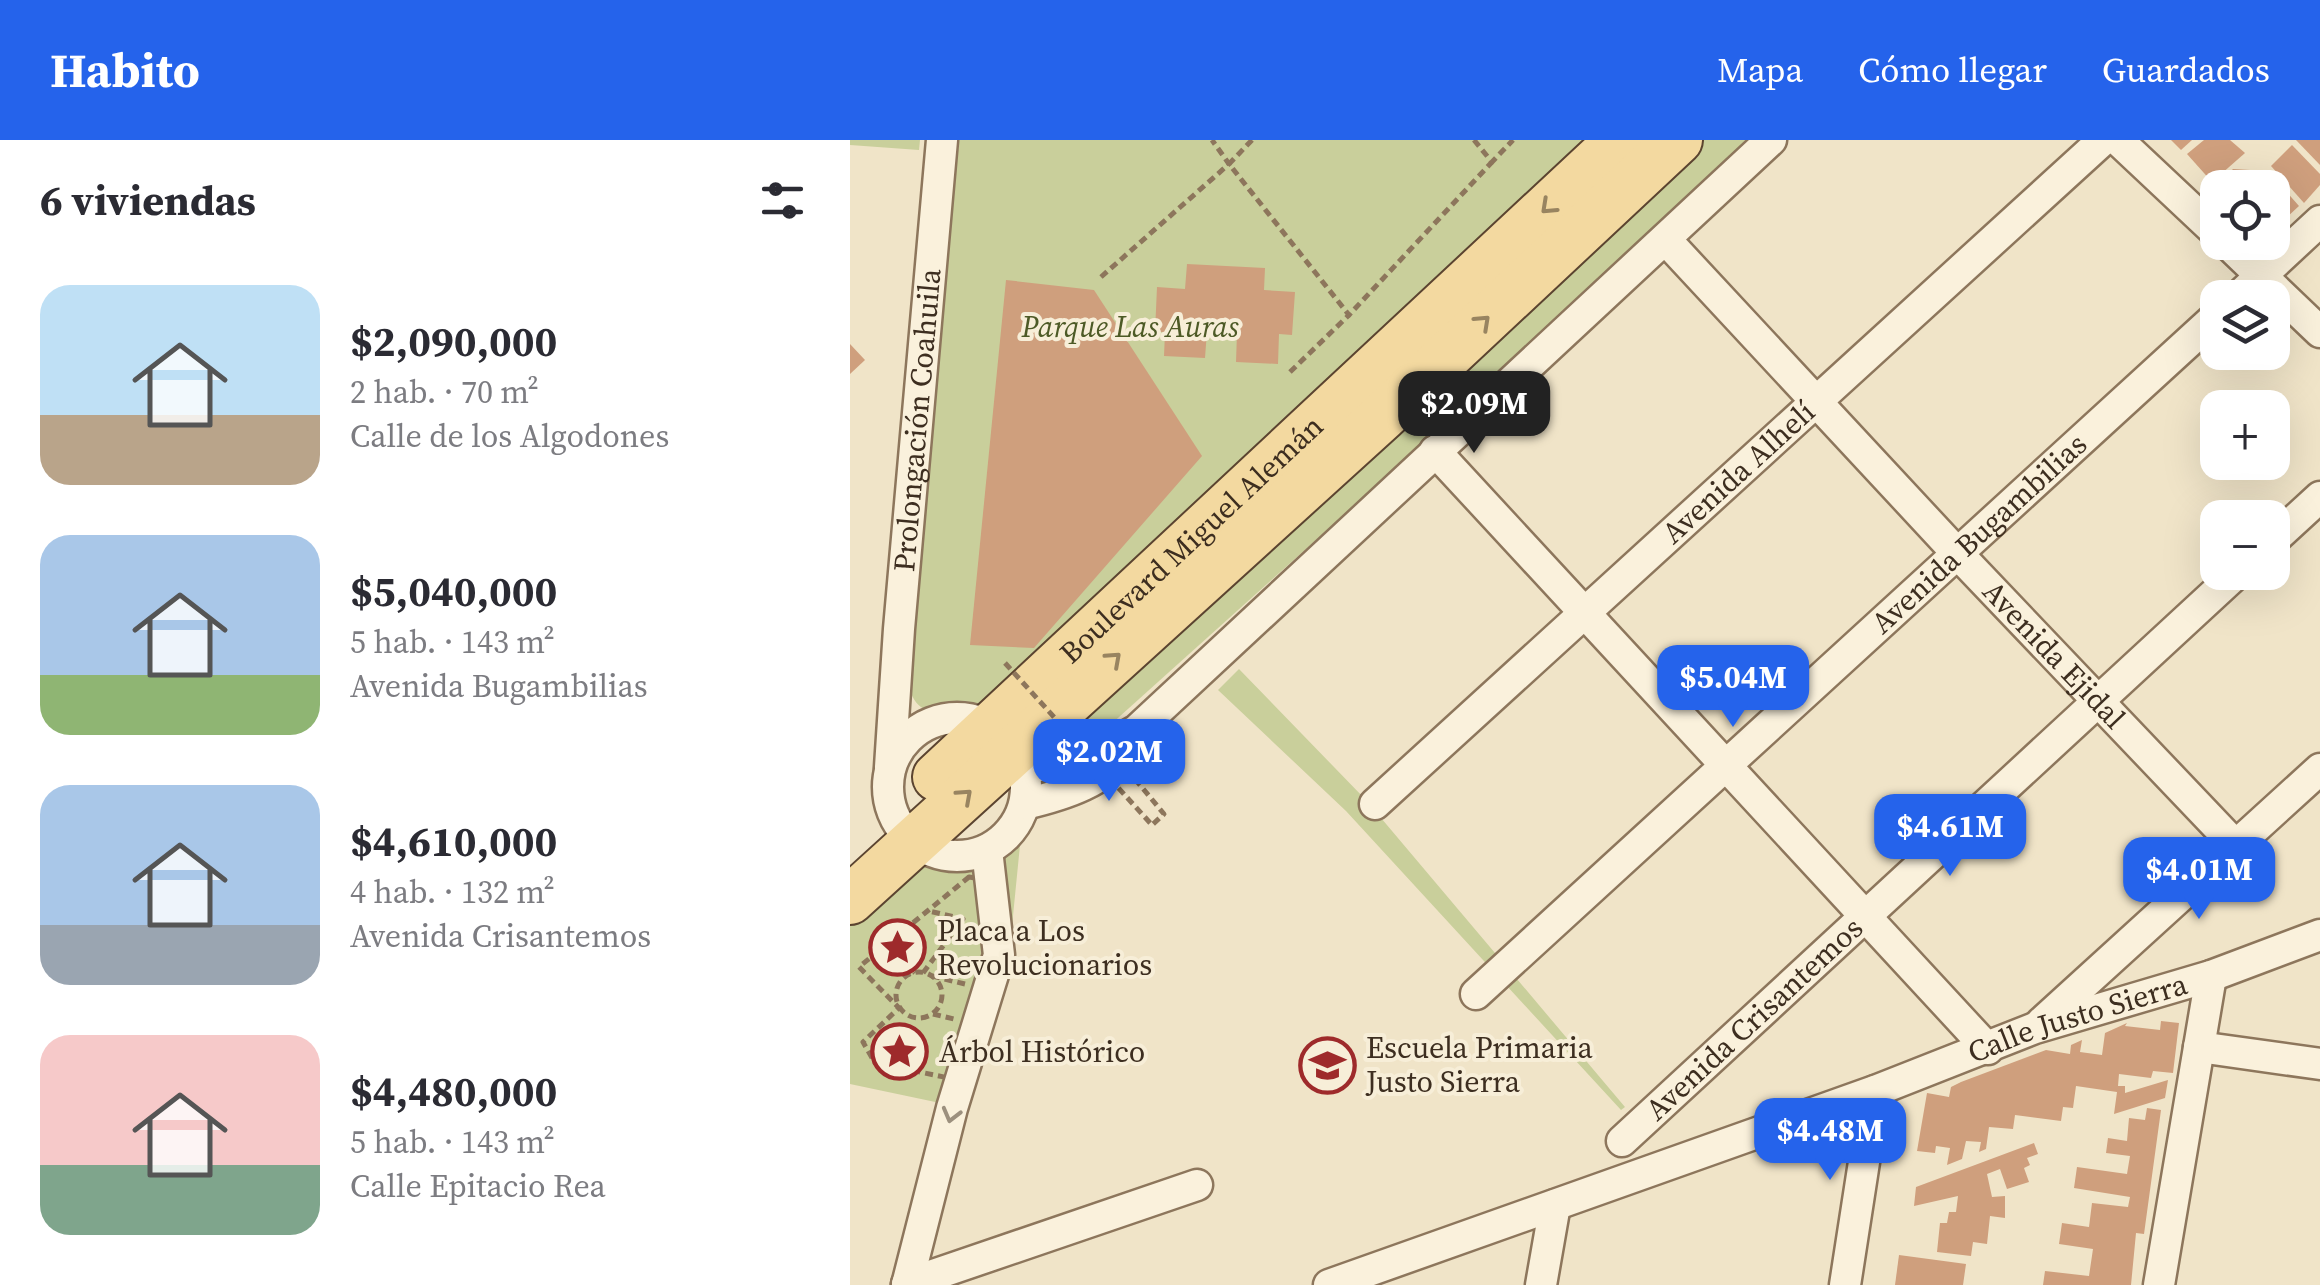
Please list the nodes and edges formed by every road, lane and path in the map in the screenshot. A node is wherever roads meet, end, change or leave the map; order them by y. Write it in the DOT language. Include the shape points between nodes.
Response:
graph roads {
  1 [pos="942,140"];
  2 [pos="1212,140"];
  3 [pos="1252,140"];
  4 [pos="1474,140"];
  5 [pos="1513,140"];
  6 [pos="1620,140"];
  7 [pos="1678,140"];
  8 [pos="1771,140"];
  9 [pos="2103,140"];
  10 [pos="2118,140"];
  11 [pos="1492,162"];
  12 [pos="1229,164"];
  13 [pos="2200,217"];
  14 [pos="2320,222"];
  15 [pos="1666,240"];
  16 [pos="2245,260"];
  17 [pos="2261,276"];
  18 [pos="1100,277"];
  19 [pos="2257,280"];
  20 [pos="1349,315"];
  21 [pos="2200,331"];
  22 [pos="2320,332"];
  23 [pos="1290,372"];
  24 [pos="1816,402"];
  25 [pos="1435,451"];
  26 [pos="2320,497"];
  27 [pos="2290,524"];
  28 [pos="1957,553"];
  29 [pos="2218,590"];
  30 [pos="1584,614"];
  31 [pos="1006,663"];
  32 [pos="896,701"];
  33 [pos="2098,701"];
  34 [pos="922,728"];
  35 [pos="1137,730"];
  36 [pos="1010,747"];
  37 [pos="1120,760"];
  38 [pos="1725,766"];
  39 [pos="890,768"];
  40 [pos="2320,769"];
  41 [pos="1025,804"];
  42 [pos="1375,804"];
  43 [pos="904,830"];
  44 [pos="2237,847"];
  45 [pos="987,850"];
  46 [pos="850,858"];
  47 [pos="850,900"];
  48 [pos="928,911"];
  49 [pos="1864,917"];
  50 [pos="2320,935"];
  51 [pos="886,944"];
  52 [pos="922,973"];
  53 [pos="2211,976"];
  54 [pos="982,988"];
  55 [pos="1476,994"];
  56 [pos="899,1008"];
  57 [pos="2035,1028"];
  58 [pos="2200,1047"];
  59 [pos="1988,1048"];
  60 [pos="2320,1064"];
  61 [pos="1876,1091"];
  62 [pos="1622,1141"];
  63 [pos="1197,1186"];
  64 [pos="1555,1205"];
  65 [pos="907,1284"];
  66 [pos="1329,1285"];
  67 [pos="1541,1285"];
  68 [pos="1844,1285"];
  69 [pos="2159,1285"];
  1 -- 32 [label="street, Prolongación Coahuila"];
  2 -- 12 [label="path"];
  3 -- 12 [label="path"];
  4 -- 11 [label="path"];
  5 -- 11 [label="path"];
  6 -- 36 [label="main road, Boulevard Miguel Alemán, one-way"];
  36 -- 7 [label="main road, Boulevard Miguel Alemán, one-way" via="1383,416"];
  8 -- 15 [label="street"];
  9 -- 24 [label="street, Avenida Alhelí"];
  10 -- 13 [label="street"];
  11 -- 20 [label="path"];
  12 -- 18 [label="path"];
  12 -- 20 [label="path"];
  14 -- 17 [label="street"];
  15 -- 24 [label="street, Avenida Ejidal"];
  15 -- 25 [label="street"];
  16 -- 17 [label="street"];
  17 -- 19 [label="street"];
  17 -- 22 [label="street"];
  20 -- 23 [label="path"];
  21 -- 28 [label="street, Avenida Bugambilias"];
  24 -- 28 [label="street, Avenida Ejidal"];
  24 -- 30 [label="street, Avenida Alhelí"];
  25 -- 30 [label="street"];
  25 -- 35 [label="street"];
  26 -- 27 [label="street"];
  28 -- 33 [label="street, Avenida Ejidal"];
  28 -- 38 [label="street, Avenida Bugambilias"];
  29 -- 33 [label="street, Avenida Crisantemos"];
  30 -- 38 [label="street"];
  30 -- 42 [label="street, Avenida Alhelí"];
  31 -- 37 [label="path, bridge" via="1152,824 1164,814"];
  32 -- 34 [label="street"];
  32 -- 39 [label="street, Prolongación Coahuila"];
  33 -- 44 [label="street, Avenida Ejidal"];
  33 -- 49 [label="street, Avenida Crisantemos"];
  34 -- 36 [label="street" via="952,718 972,720"];
  34 -- 39 [label="street"];
  35 -- 36 [label="street" via="1062,766"];
  35 -- 37 [label="street"];
  36 -- 41 [label="street"];
  36 -- 43 [label="main road, Boulevard Miguel Alemán"];
  37 -- 41 [label="street" via="1088,783"];
  38 -- 49 [label="street"];
  38 -- 55 [label="street, Avenida Bugambilias"];
  39 -- 43 [label="street, Prolongación Coahuila" via="887,791"];
  40 -- 44 [label="street"];
  41 -- 45 [label="street" via="1010,832"];
  43 -- 45 [label="street" via="948,856"];
  43 -- 46 [label="main road, Boulevard Miguel Alemán"];
  43 -- 47 [label="main road, Boulevard Miguel Alemán"];
  44 -- 57 [label="street"];
  45 -- 65 [label="street, one-way" via="999,955"];
  48 -- 51 [label="path"];
  48 -- 52 [label="path" via="963,919"];
  48 -- 54 [label="path" via="969,877 982,879"];
  49 -- 59 [label="street"];
  49 -- 62 [label="street, Avenida Crisantemos"];
  50 -- 53 [label="street, Calle Justo Sierra"];
  51 -- 52 [label="path"];
  51 -- 56 [label="path" via="859,967"];
  52 -- 54 [label="path"];
  52 -- 56 [label="path" via="898,986"];
  52 -- 56 [label="path" via="936,980 938,1008 918,1018"];
  53 -- 57 [label="street, Calle Justo Sierra"];
  53 -- 58 [label="street"];
  54 -- 56 [label="path" via="949,1078 874,1063 862,1042"];
  57 -- 59 [label="street, Calle Justo Sierra"];
  58 -- 60 [label="street"];
  58 -- 69 [label="street"];
  59 -- 61 [label="street, Calle Justo Sierra"];
  61 -- 64 [label="street, Calle Justo Sierra"];
  61 -- 68 [label="street"];
  63 -- 65 [label="street"];
  64 -- 66 [label="street, Calle Justo Sierra"];
  64 -- 67 [label="street"];
}
